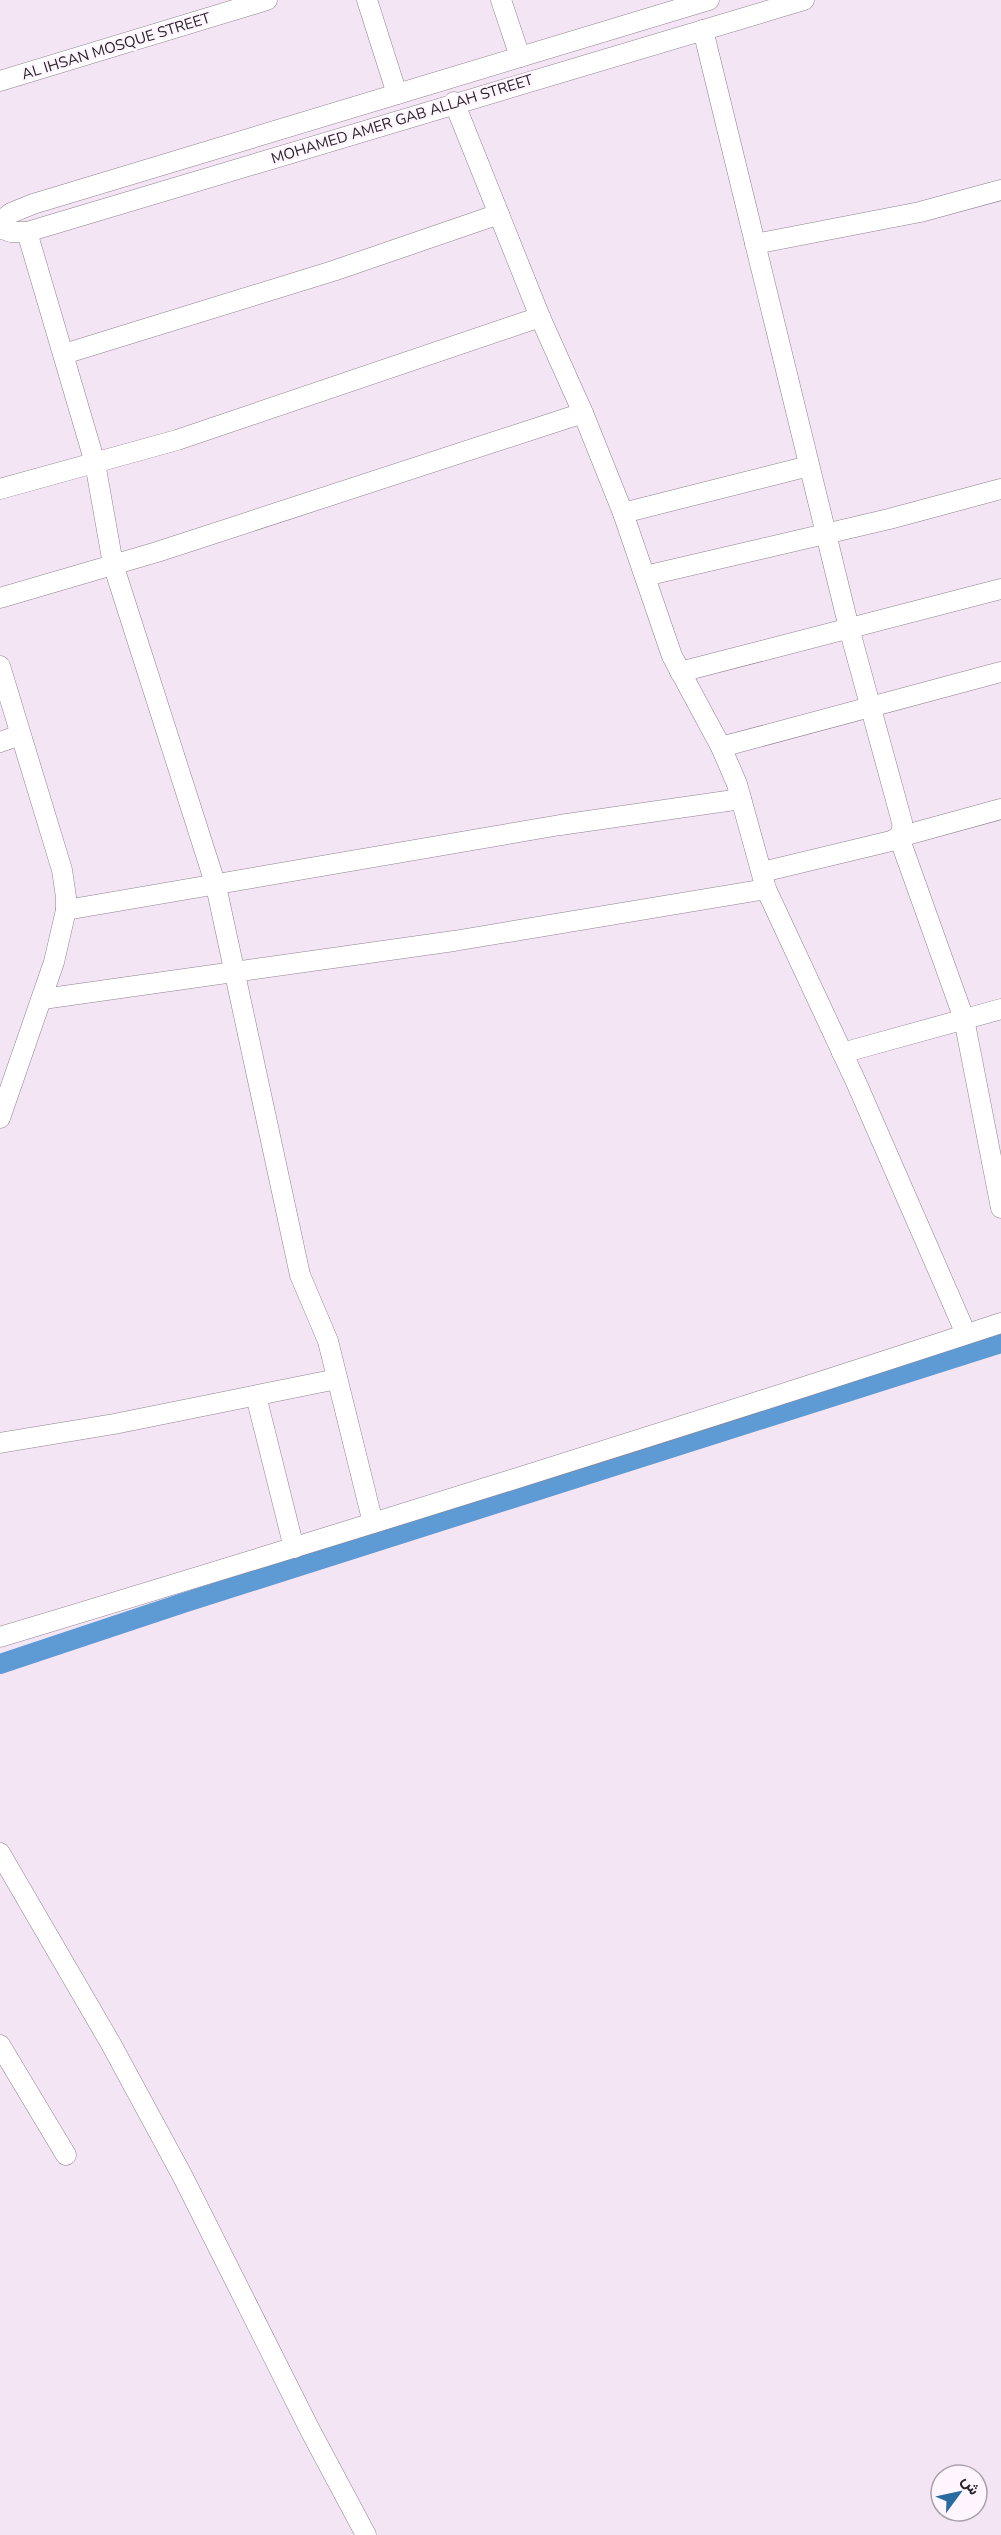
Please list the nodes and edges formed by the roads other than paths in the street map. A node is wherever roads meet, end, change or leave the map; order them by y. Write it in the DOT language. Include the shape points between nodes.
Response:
graph roads {
  1 [pos="267,0"];
  2 [pos="367,0"];
  3 [pos="501,0"];
  4 [pos="709,0"];
  5 [pos="804,0"];
  6 [pos="243,3"];
  7 [pos="745,8"];
  8 [pos="703,30"];
  9 [pos="520,57"];
  10 [pos="0,81"];
  11 [pos="397,94"];
  12 [pos="454,102"];
  13 [pos="1001,190"];
  14 [pos="499,214"];
  15 [pos="0,221"];
  16 [pos="27,232"];
  17 [pos="755,244"];
  18 [pos="540,317"];
  19 [pos="64,354"];
  20 [pos="583,413"];
  21 [pos="95,463"];
  22 [pos="809,466"];
  23 [pos="0,489"];
  24 [pos="1001,489"];
  25 [pos="623,513"];
  26 [pos="825,534"];
  27 [pos="113,564"];
  28 [pos="645,576"];
  29 [pos="1001,589"];
  30 [pos="0,598"];
  31 [pos="849,628"];
  32 [pos="0,666"];
  33 [pos="680,672"];
  34 [pos="1001,672"];
  35 [pos="872,707"];
  36 [pos="20,735"];
  37 [pos="0,742"];
  38 [pos="721,747"];
  39 [pos="741,799"];
  40 [pos="1001,809"];
  41 [pos="899,837"];
  42 [pos="764,880"];
  43 [pos="216,885"];
  44 [pos="66,910"];
  45 [pos="234,972"];
  46 [pos="43,999"];
  47 [pos="1001,1009"];
  48 [pos="964,1019"];
  49 [pos="842,1053"];
  50 [pos="0,1118"];
  51 [pos="1001,1208"];
  52 [pos="1001,1323"];
  53 [pos="966,1334"];
  54 [pos="337,1380"];
  55 [pos="256,1396"];
  56 [pos="0,1443"];
  57 [pos="373,1523"];
  58 [pos="294,1548"];
  59 [pos="0,1637"];
  60 [pos="0,1854"];
  61 [pos="0,2045"];
  62 [pos="66,2155"];
  63 [pos="366,2535"];
  1 -- 6 [label="street, AL IHSAN MOSQUE STREET"];
  2 -- 11 [label="street"];
  3 -- 9 [label="street"];
  4 -- 9 [label="street, MOHAMED AMER GAB ALLAH STREET"];
  5 -- 7 [label="street, MOHAMED AMER GAB ALLAH STREET"];
  6 -- 10 [label="street, AL IHSAN MOSQUE STREET"];
  7 -- 8 [label="street, MOHAMED AMER GAB ALLAH STREET"];
  8 -- 12 [label="street, MOHAMED AMER GAB ALLAH STREET"];
  8 -- 17 [label="street"];
  9 -- 11 [label="street, MOHAMED AMER GAB ALLAH STREET"];
  11 -- 15 [label="street, MOHAMED AMER GAB ALLAH STREET" via="22,207"];
  12 -- 14 [label="street"];
  12 -- 16 [label="street, MOHAMED AMER GAB ALLAH STREET"];
  13 -- 17 [label="street" via="920,212"];
  14 -- 18 [label="street"];
  14 -- 19 [label="street" via="333,271"];
  15 -- 16 [label="street, MOHAMED AMER GAB ALLAH STREET" via="11,232"];
  16 -- 19 [label="street"];
  17 -- 22 [label="street"];
  18 -- 20 [label="street"];
  18 -- 21 [label="street" via="177,440"];
  19 -- 21 [label="street"];
  20 -- 25 [label="street"];
  20 -- 27 [label="street"];
  21 -- 23 [label="street"];
  21 -- 27 [label="street"];
  22 -- 25 [label="street"];
  22 -- 26 [label="street"];
  24 -- 26 [label="street"];
  25 -- 28 [label="street"];
  26 -- 28 [label="street"];
  26 -- 31 [label="street"];
  27 -- 30 [label="street"];
  27 -- 43 [label="street"];
  28 -- 33 [label="street"];
  29 -- 31 [label="street"];
  31 -- 33 [label="street"];
  31 -- 35 [label="street"];
  32 -- 36 [label="street"];
  33 -- 38 [label="street"];
  34 -- 35 [label="street"];
  35 -- 38 [label="street"];
  35 -- 41 [label="street" via="902,822"];
  36 -- 37 [label="street"];
  36 -- 44 [label="street" via="62,870"];
  38 -- 39 [label="street"];
  39 -- 42 [label="street"];
  39 -- 43 [label="street" via="560,825"];
  40 -- 41 [label="street"];
  41 -- 42 [label="street"];
  41 -- 48 [label="street"];
  42 -- 45 [label="street" via="454,941"];
  42 -- 49 [label="street"];
  43 -- 44 [label="street"];
  43 -- 45 [label="street"];
  44 -- 46 [label="street"];
  45 -- 46 [label="street"];
  45 -- 54 [label="street" via="300,1275 321,1321"];
  46 -- 50 [label="street"];
  47 -- 48 [label="street"];
  48 -- 49 [label="street"];
  48 -- 51 [label="street"];
  49 -- 53 [label="street"];
  52 -- 53 [label="street"];
  53 -- 57 [label="street"];
  54 -- 55 [label="street"];
  54 -- 57 [label="street"];
  55 -- 56 [label="street"];
  55 -- 58 [label="street"];
  57 -- 58 [label="street"];
  58 -- 59 [label="street"];
  60 -- 63 [label="street" via="183,2177"];
  61 -- 62 [label="street"];
}
